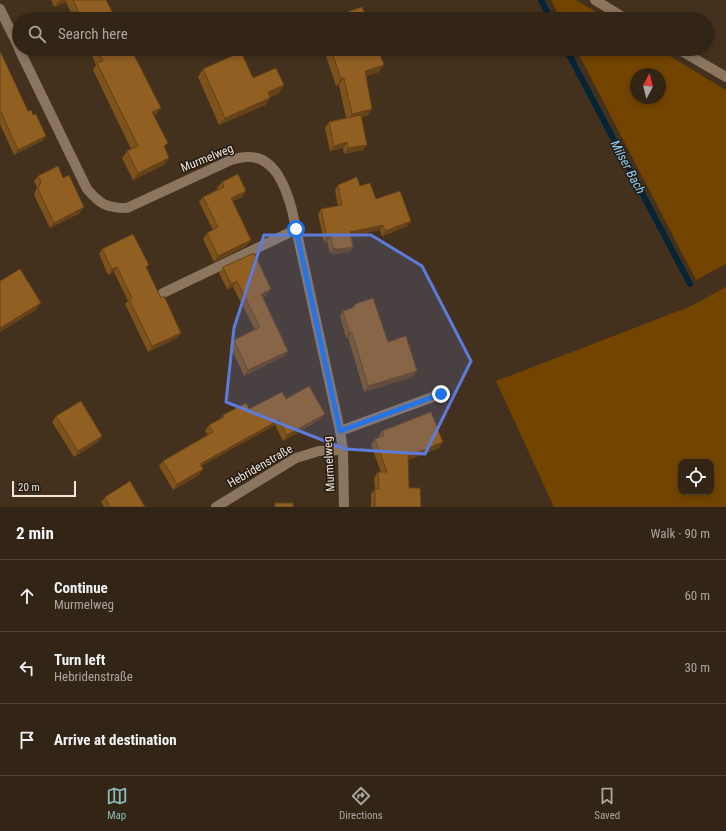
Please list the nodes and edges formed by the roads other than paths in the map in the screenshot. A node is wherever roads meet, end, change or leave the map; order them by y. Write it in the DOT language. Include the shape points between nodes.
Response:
graph roads {
  1 [pos="595,0"];
  2 [pos="0,9"];
  3 [pos="615,12"];
  4 [pos="12,34"];
  5 [pos="22,56"];
  6 [pos="690,56"];
  7 [pos="726,77"];
  8 [pos="296,229"];
  9 [pos="163,293"];
  10 [pos="441,394"];
  11 [pos="340,431"];
  12 [pos="343,450"];
  13 [pos="216,507"];
  14 [pos="344,507"];
  1 -- 3 [label="street"];
  2 -- 4 [label="street, Murmelweg"];
  5 -- 8 [label="street, Murmelweg" via="87,189 97,200 112,208 127,208 231,160 248,157 263,160 277,172 289,200"];
  6 -- 7 [label="street"];
  8 -- 9 [label="street"];
  8 -- 11 [label="street, Murmelweg"];
  10 -- 11 [label="street"];
  11 -- 12 [label="street, Murmelweg"];
  12 -- 13 [label="street, Hebridenstraße" via="319,451 296,458"];
  12 -- 14 [label="street, Murmelweg"];
}
